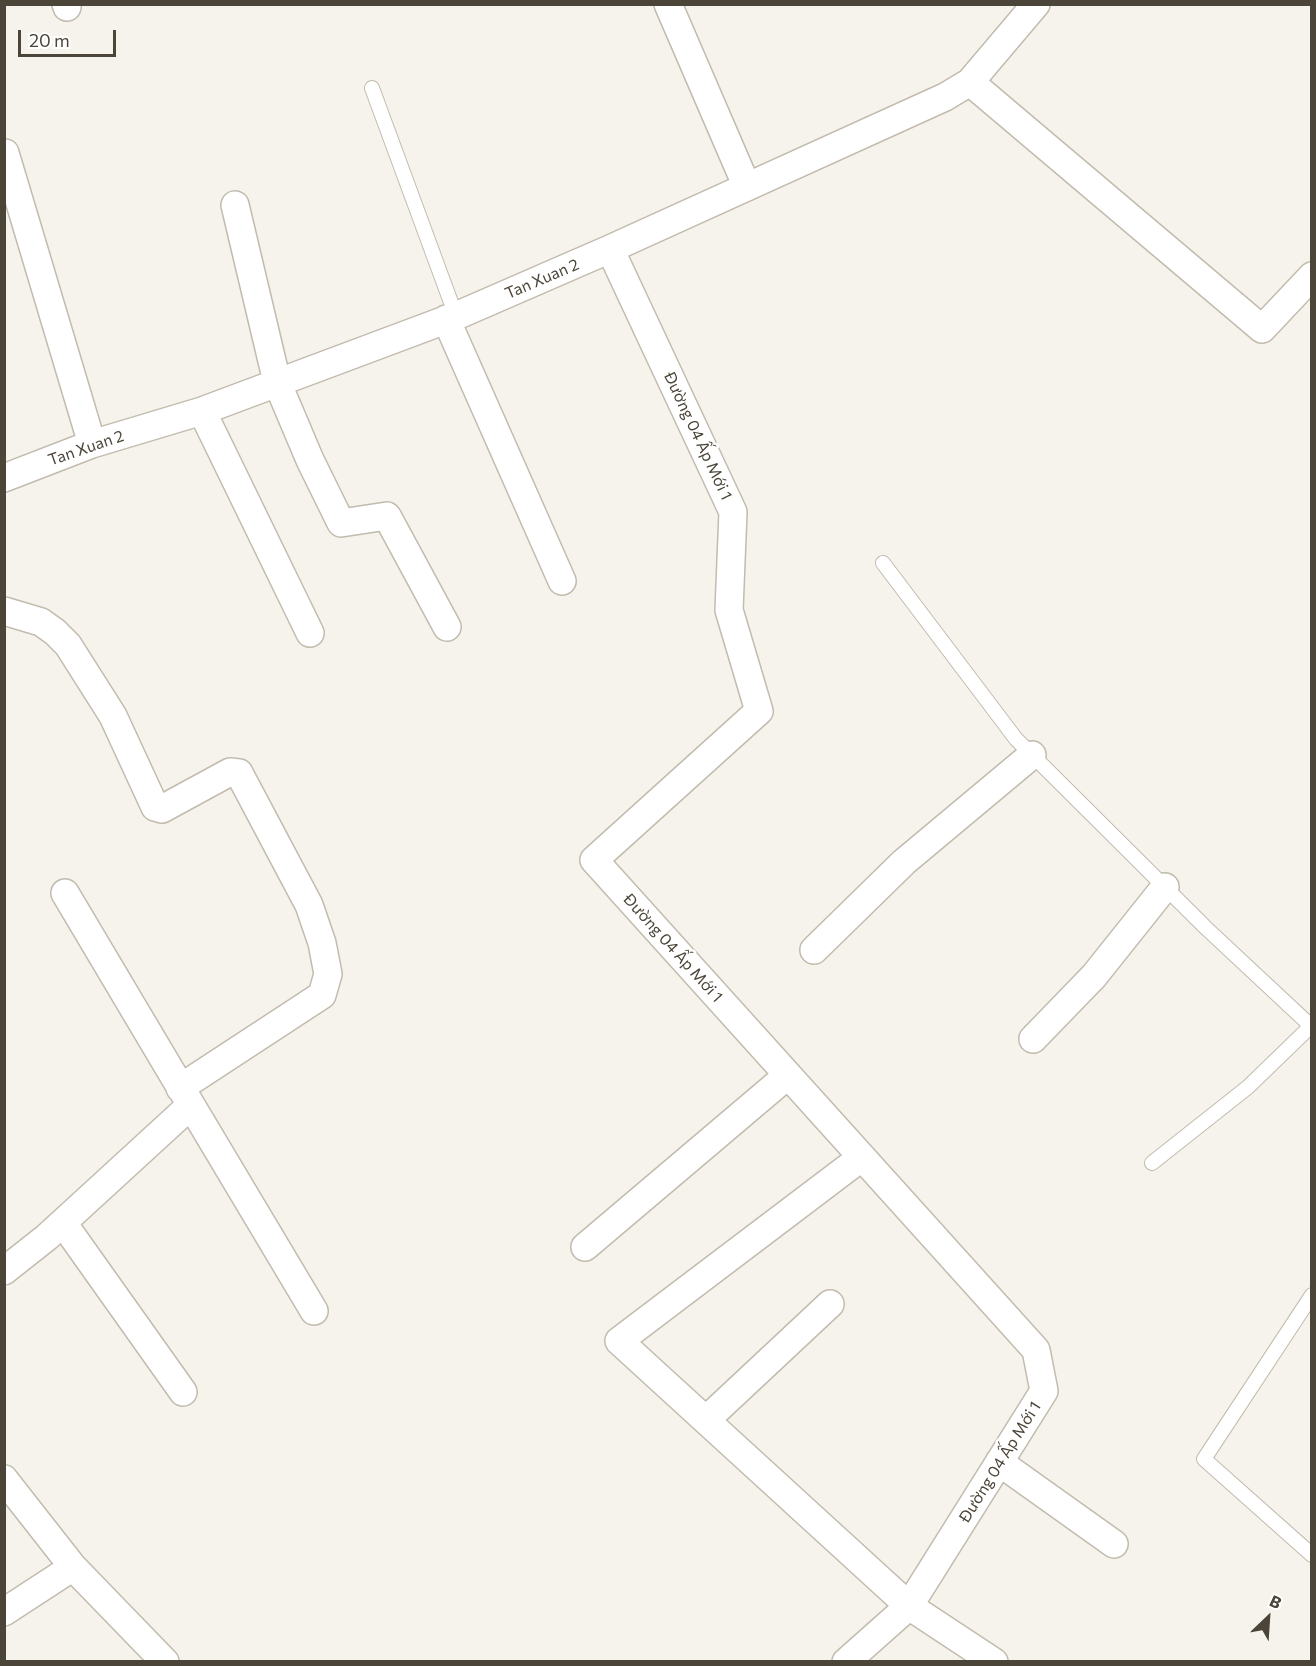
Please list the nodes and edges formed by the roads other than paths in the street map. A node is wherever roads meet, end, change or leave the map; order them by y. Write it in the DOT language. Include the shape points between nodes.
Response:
graph roads {
  1 [pos="668,4"];
  2 [pos="1036,4"];
  3 [pos="970,82"];
  4 [pos="372,88"];
  5 [pos="5,153"];
  6 [pos="747,187"];
  7 [pos="235,205"];
  8 [pos="610,249"];
  9 [pos="1311,276"];
  10 [pos="451,317"];
  11 [pos="277,382"];
  12 [pos="202,411"];
  13 [pos="92,444"];
  14 [pos="4,478"];
  15 [pos="883,563"];
  16 [pos="562,581"];
  17 [pos="4,611"];
  18 [pos="447,627"];
  19 [pos="310,633"];
  20 [pos="1032,754"];
  21 [pos="1165,887"];
  22 [pos="65,893"];
  23 [pos="814,950"];
  24 [pos="1311,1027"];
  25 [pos="1033,1039"];
  26 [pos="788,1075"];
  27 [pos="186,1096"];
  28 [pos="861,1157"];
  29 [pos="1152,1163"];
  30 [pos="63,1223"];
  31 [pos="585,1247"];
  32 [pos="4,1271"];
  33 [pos="1311,1295"];
  34 [pos="830,1304"];
  35 [pos="314,1311"];
  36 [pos="183,1392"];
  37 [pos="706,1420"];
  38 [pos="999,1462"];
  39 [pos="4,1479"];
  40 [pos="1114,1544"];
  41 [pos="1311,1555"];
  42 [pos="73,1567"];
  43 [pos="909,1606"];
  44 [pos="4,1612"];
  45 [pos="165,1662"];
  46 [pos="846,1662"];
  47 [pos="994,1662"];
  1 -- 6 [label="street"];
  2 -- 3 [label="street, Tan Xuan 2"];
  3 -- 6 [label="street, Tan Xuan 2"];
  3 -- 9 [label="street" via="1262,329"];
  4 -- 10 [label="lane"];
  5 -- 13 [label="street"];
  6 -- 8 [label="street, Tan Xuan 2"];
  7 -- 11 [label="street"];
  8 -- 10 [label="street, Tan Xuan 2"];
  8 -- 26 [label="street, Đường 04 Ấp Mới 1" via="734,512 729,609 759,711 594,860"];
  10 -- 11 [label="street, Tan Xuan 2"];
  10 -- 16 [label="street"];
  11 -- 12 [label="street, Tan Xuan 2"];
  11 -- 18 [label="street" via="341,523 387,516"];
  12 -- 13 [label="street, Tan Xuan 2"];
  12 -- 19 [label="street"];
  13 -- 14 [label="street, Tan Xuan 2"];
  15 -- 20 [label="lane" via="1016,739"];
  17 -- 27 [label="street" via="41,622 68,645 112,716 155,807 162,809 230,772 239,773 309,905 328,974 322,995"];
  20 -- 21 [label="lane"];
  20 -- 23 [label="street" via="904,862"];
  21 -- 24 [label="lane"];
  21 -- 25 [label="street" via="1094,976"];
  22 -- 27 [label="street"];
  24 -- 29 [label="lane" via="1248,1087"];
  26 -- 28 [label="street, Đường 04 Ấp Mới 1"];
  26 -- 31 [label="street"];
  27 -- 30 [label="street"];
  27 -- 35 [label="street"];
  28 -- 37 [label="street" via="619,1341"];
  28 -- 38 [label="street, Đường 04 Ấp Mới 1" via="1036,1350 1044,1391"];
  30 -- 32 [label="street"];
  30 -- 36 [label="street"];
  33 -- 41 [label="lane" via="1204,1459"];
  34 -- 37 [label="street"];
  37 -- 43 [label="street"];
  38 -- 40 [label="street"];
  38 -- 43 [label="street, Đường 04 Ấp Mới 1"];
  39 -- 42 [label="street"];
  42 -- 44 [label="street"];
  42 -- 45 [label="street"];
  43 -- 46 [label="street, Đường 04 Ấp Mới 1"];
  43 -- 47 [label="street"];
}
